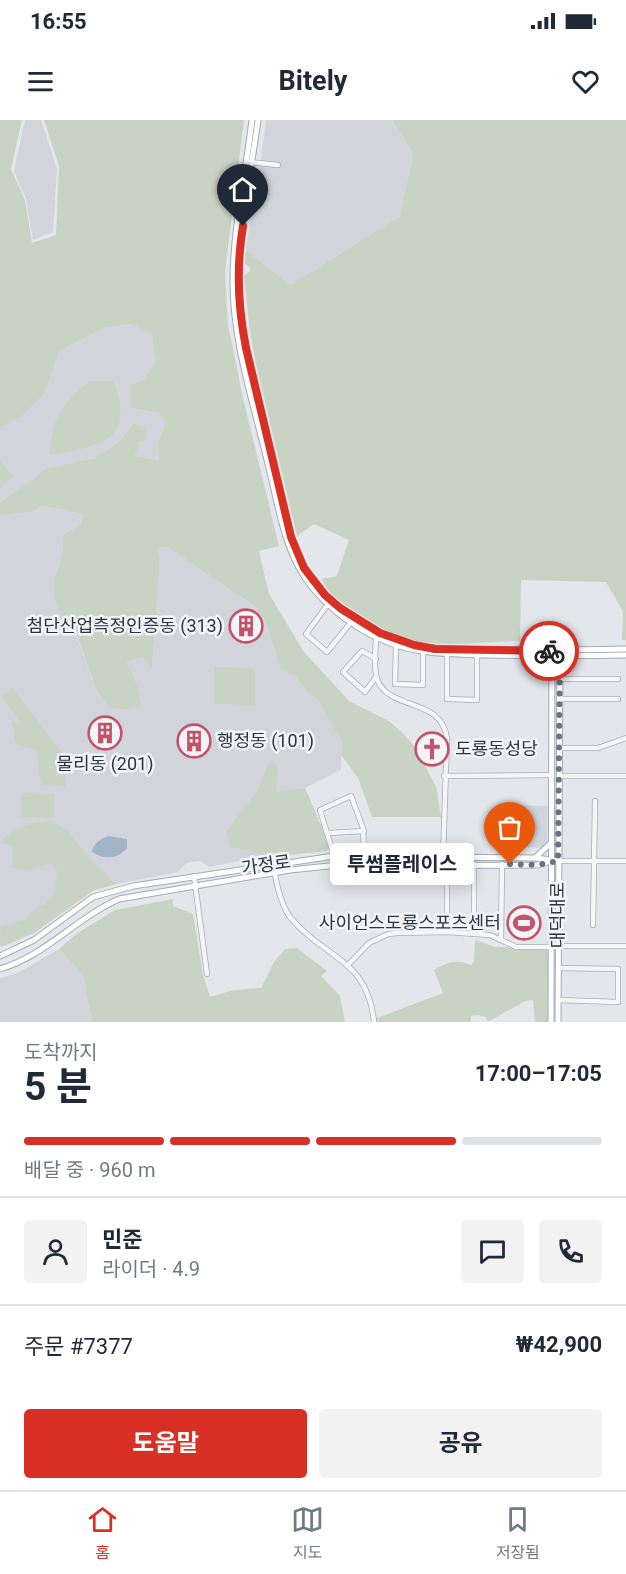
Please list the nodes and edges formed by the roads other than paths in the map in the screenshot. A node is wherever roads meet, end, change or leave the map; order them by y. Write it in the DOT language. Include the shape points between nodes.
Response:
graph roads {
  1 [pos="252,120"];
  2 [pos="258,120"];
  3 [pos="250,162"];
  4 [pos="278,165"];
  5 [pos="328,604"];
  6 [pos="352,621"];
  7 [pos="376,637"];
  8 [pos="396,645"];
  9 [pos="626,649"];
  10 [pos="423,652"];
  11 [pos="447,654"];
  12 [pos="552,654"];
  13 [pos="560,654"];
  14 [pos="477,655"];
  15 [pos="626,655"];
  16 [pos="376,659"];
  17 [pos="376,677"];
  18 [pos="560,679"];
  19 [pos="618,679"];
  20 [pos="395,684"];
  21 [pos="387,692"];
  22 [pos="560,699"];
  23 [pos="618,699"];
  24 [pos="626,738"];
  25 [pos="559,748"];
  26 [pos="555,775"];
  27 [pos="444,776"];
  28 [pos="626,776"];
  29 [pos="596,801"];
  30 [pos="364,831"];
  31 [pos="328,833"];
  32 [pos="552,842"];
  33 [pos="364,855"];
  34 [pos="334,856"];
  35 [pos="443,858"];
  36 [pos="536,858"];
  37 [pos="555,861"];
  38 [pos="595,861"];
  39 [pos="626,861"];
  40 [pos="273,864"];
  41 [pos="474,864"];
  42 [pos="502,864"];
  43 [pos="447,865"];
  44 [pos="275,873"];
  45 [pos="194,876"];
  46 [pos="194,886"];
  47 [pos="593,925"];
  48 [pos="447,932"];
  49 [pos="474,933"];
  50 [pos="501,939"];
  51 [pos="555,946"];
  52 [pos="626,946"];
  53 [pos="0,956"];
  54 [pos="348,965"];
  55 [pos="558,968"];
  56 [pos="0,969"];
  57 [pos="207,974"];
  58 [pos="558,1000"];
  59 [pos="374,1022"];
  60 [pos="552,1022"];
  61 [pos="558,1022"];
  1 -- 3 [label="main road"];
  2 -- 3 [label="main road"];
  3 -- 4 [label="street"];
  3 -- 5 [label="main road" via="233,282 240,343 289,544 305,578"];
  3 -- 12 [label="main road" via="239,248 241,318 291,537 304,568 340,608 396,640 435,649"];
  5 -- 6 [label="main road"];
  5 -- 6 [label="street" via="306,633 327,652"];
  6 -- 7 [label="main road"];
  7 -- 8 [label="main road"];
  7 -- 16 [label="street"];
  8 -- 10 [label="main road"];
  8 -- 20 [label="street"];
  9 -- 13 [label="main road"];
  10 -- 11 [label="main road"];
  10 -- 20 [label="street" via="423,685"];
  11 -- 14 [label="main road"];
  11 -- 14 [label="street" via="447,699 477,700"];
  12 -- 13 [label="main road"];
  12 -- 14 [label="main road"];
  12 -- 26 [label="main road, 대덕대로"];
  13 -- 15 [label="main road"];
  13 -- 18 [label="main road, 대덕대로"];
  16 -- 17 [label="street"];
  16 -- 17 [label="street" via="362,651 343,672 365,692"];
  17 -- 21 [label="street"];
  18 -- 19 [label="street"];
  18 -- 22 [label="main road, 대덕대로"];
  20 -- 21 [label="street"];
  21 -- 27 [label="street" via="438,717 447,739"];
  22 -- 23 [label="street"];
  22 -- 25 [label="main road, 대덕대로"];
  24 -- 25 [label="street" via="598,748"];
  25 -- 26 [label="main road, 대덕대로"];
  26 -- 27 [label="street"];
  26 -- 28 [label="street"];
  26 -- 32 [label="main road, 대덕대로"];
  26 -- 37 [label="main road, 대덕대로"];
  27 -- 35 [label="street"];
  29 -- 38 [label="street"];
  30 -- 31 [label="street"];
  30 -- 31 [label="street" via="351,796 320,810"];
  30 -- 33 [label="street"];
  31 -- 34 [label="street"];
  32 -- 36 [label="main road"];
  32 -- 37 [label="main road, 대덕대로"];
  33 -- 34 [label="main road, 가정로"];
  33 -- 35 [label="main road, 가정로"];
  34 -- 40 [label="main road, 가정로"];
  35 -- 36 [label="main road, 가정로"];
  36 -- 37 [label="main road, 가정로"];
  37 -- 38 [label="street"];
  37 -- 42 [label="main road, 가정로"];
  37 -- 51 [label="main road, 대덕대로"];
  38 -- 39 [label="street"];
  38 -- 47 [label="street"];
  40 -- 44 [label="street"];
  40 -- 45 [label="main road, 가정로"];
  41 -- 42 [label="main road, 가정로"];
  41 -- 43 [label="main road, 가정로"];
  41 -- 49 [label="street"];
  42 -- 50 [label="street"];
  43 -- 44 [label="main road, 가정로" via="329,866"];
  43 -- 48 [label="street"];
  44 -- 46 [label="main road, 가정로"];
  44 -- 54 [label="street" via="291,917"];
  45 -- 46 [label="street"];
  45 -- 53 [label="main road, 가정로" via="93,897 34,940"];
  46 -- 56 [label="main road, 가정로" via="119,899 100,907 41,950"];
  46 -- 57 [label="street"];
  48 -- 49 [label="street"];
  48 -- 54 [label="street" via="387,934 369,943"];
  49 -- 50 [label="street"];
  50 -- 51 [label="street" via="516,947"];
  51 -- 52 [label="street"];
  51 -- 55 [label="main road, 대덕대로"];
  51 -- 60 [label="main road, 대덕대로"];
  54 -- 59 [label="street" via="366,987"];
  55 -- 58 [label="main road, 대덕대로"];
  55 -- 58 [label="street" via="618,969 618,1002"];
  58 -- 61 [label="main road, 대덕대로"];
}
